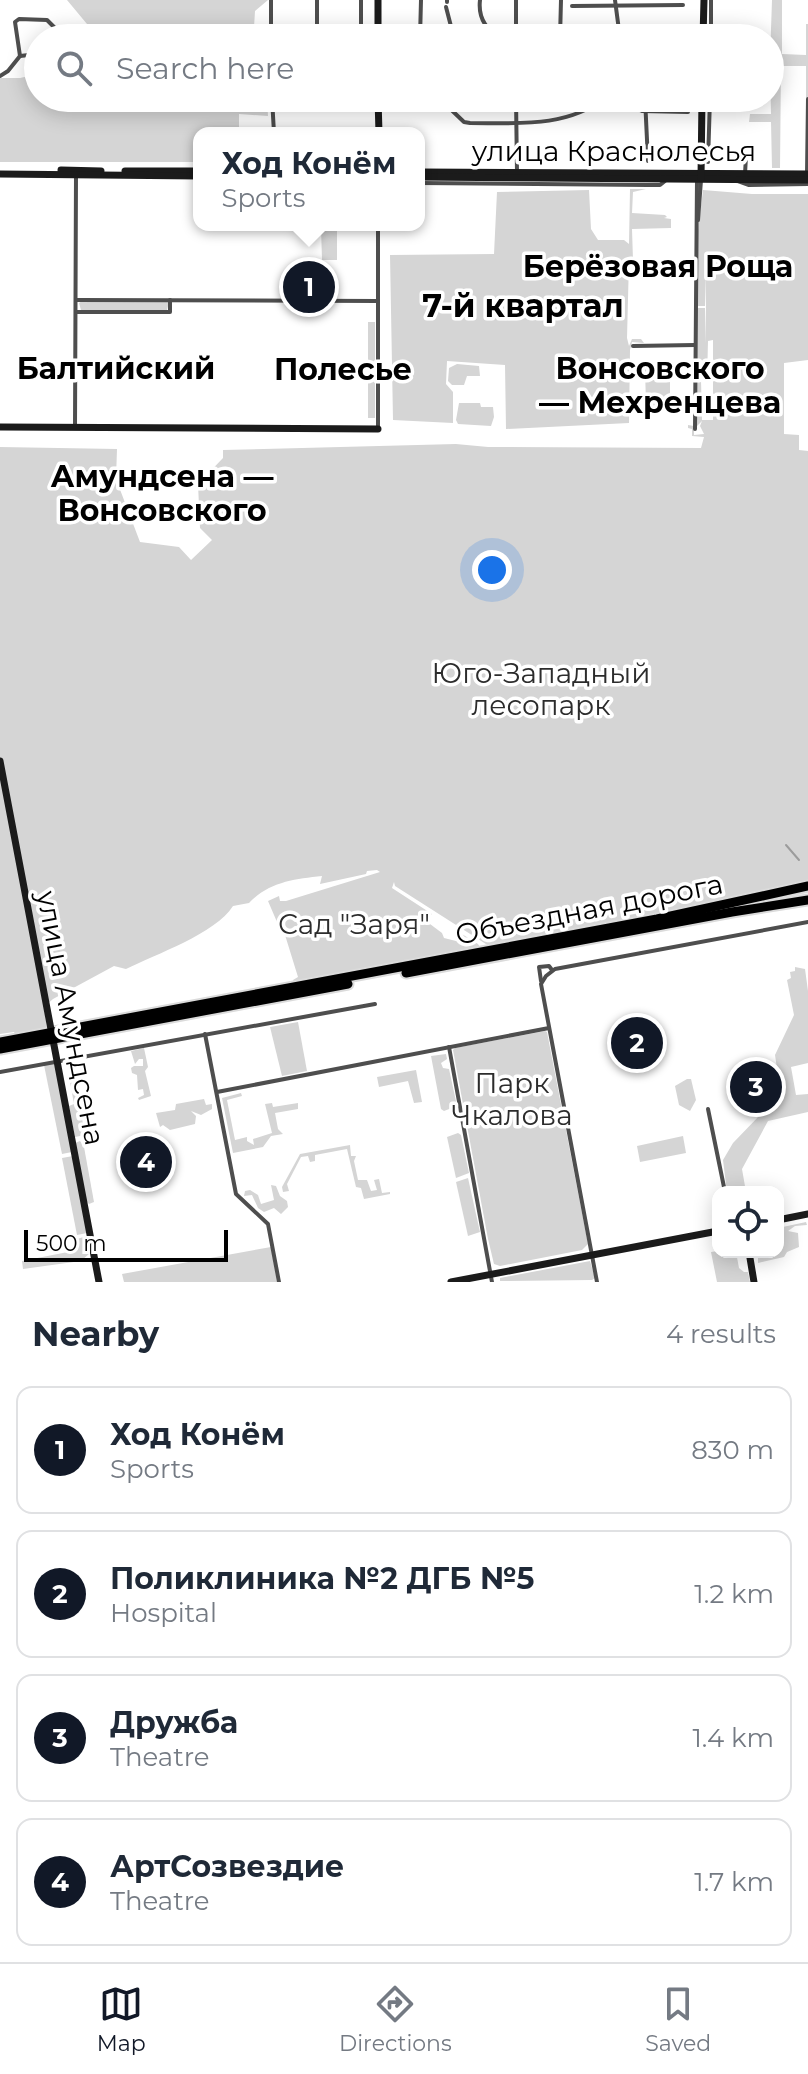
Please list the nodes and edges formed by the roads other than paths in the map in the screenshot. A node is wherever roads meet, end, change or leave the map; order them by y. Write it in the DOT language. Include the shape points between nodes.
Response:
graph roads {
  1 [pos="271,0"];
  2 [pos="317,0"];
  3 [pos="361,0"];
  4 [pos="378,0"];
  5 [pos="421,0"];
  6 [pos="480,0"];
  7 [pos="516,0"];
  8 [pos="561,0"];
  9 [pos="702,0"];
  10 [pos="711,0"];
  11 [pos="447,3"];
  12 [pos="615,3"];
  13 [pos="683,5"];
  14 [pos="572,6"];
  15 [pos="51,24"];
  16 [pos="271,24"];
  17 [pos="317,24"];
  18 [pos="361,24"];
  19 [pos="378,24"];
  20 [pos="420,24"];
  21 [pos="451,24"];
  22 [pos="485,24"];
  23 [pos="516,24"];
  24 [pos="560,24"];
  25 [pos="618,24"];
  26 [pos="701,24"];
  27 [pos="711,24"];
  28 [pos="20,56"];
  29 [pos="24,56"];
  30 [pos="0,76"];
  31 [pos="808,99"];
  32 [pos="454,112"];
  33 [pos="516,112"];
  34 [pos="583,112"];
  35 [pos="646,112"];
  36 [pos="701,112"];
  37 [pos="702,112"];
  38 [pos="710,112"];
  39 [pos="516,123"];
  40 [pos="705,137"];
  41 [pos="746,156"];
  42 [pos="648,161"];
  43 [pos="708,162"];
  44 [pos="0,172"];
  45 [pos="517,173"];
  46 [pos="193,174"];
  47 [pos="193,174"];
  48 [pos="745,174"];
  49 [pos="76,175"];
  50 [pos="425,175"];
  51 [pos="425,175"];
  52 [pos="700,177"];
  53 [pos="808,178"];
  54 [pos="666,179"];
  55 [pos="425,183"];
  56 [pos="378,231"];
  57 [pos="637,264"];
  58 [pos="696,264"];
  59 [pos="77,300"];
  60 [pos="170,300"];
  61 [pos="378,301"];
  62 [pos="76,312"];
  63 [pos="695,345"];
  64 [pos="633,346"];
  65 [pos="0,427"];
  66 [pos="75,427"];
  67 [pos="378,429"];
  68 [pos="695,429"];
  69 [pos="0,761"];
  70 [pos="808,886"];
  71 [pos="808,900"];
  72 [pos="808,922"];
  73 [pos="552,970"];
  74 [pos="541,984"];
  75 [pos="375,1004"];
  76 [pos="549,1028"];
  77 [pos="205,1034"];
  78 [pos="52,1035"];
  79 [pos="0,1042"];
  80 [pos="449,1047"];
  81 [pos="0,1049"];
  82 [pos="57,1061"];
  83 [pos="0,1072"];
  84 [pos="217,1092"];
  85 [pos="708,1109"];
  86 [pos="724,1186"];
  87 [pos="808,1214"];
  88 [pos="784,1219"];
  89 [pos="712,1232"];
  90 [pos="702,1235"];
  91 [pos="712,1237"];
  92 [pos="593,1255"];
  93 [pos="750,1258"];
  94 [pos="492,1278"];
  95 [pos="99,1282"];
  96 [pos="279,1282"];
  97 [pos="451,1282"];
  98 [pos="597,1282"];
  99 [pos="754,1282"];
  1 -- 16 [label="street"];
  2 -- 17 [label="street"];
  3 -- 18 [label="street"];
  4 -- 19 [label="street"];
  5 -- 20 [label="street"];
  6 -- 22 [label="street"];
  7 -- 23 [label="street"];
  8 -- 24 [label="street"];
  9 -- 26 [label="street"];
  10 -- 27 [label="street"];
  11 -- 21 [label="street"];
  12 -- 13 [label="street"];
  12 -- 14 [label="street"];
  12 -- 25 [label="street"];
  15 -- 28 [label="street" via="15,22"];
  28 -- 29 [label="street"];
  28 -- 30 [label="street"];
  31 -- 53 [label="street"];
  32 -- 39 [label="street" via="464,122"];
  33 -- 39 [label="street"];
  34 -- 39 [label="street"];
  35 -- 42 [label="street"];
  36 -- 52 [label="street"];
  37 -- 40 [label="street"];
  38 -- 40 [label="street"];
  39 -- 45 [label="street"];
  40 -- 43 [label="street"];
  40 -- 52 [label="street"];
  41 -- 48 [label="street"];
  44 -- 46 [label="street"];
  44 -- 49 [label="street"];
  45 -- 50 [label="street, улица Краснолесья"];
  45 -- 52 [label="street, улица Краснолесья"];
  47 -- 49 [label="street"];
  48 -- 52 [label="street, улица Краснолесья"];
  48 -- 53 [label="street, улица Краснолесья"];
  49 -- 59 [label="street"];
  51 -- 54 [label="street, улица Краснолесья"];
  52 -- 53 [label="street, улица Краснолесья"];
  52 -- 54 [label="street, улица Краснолесья"];
  52 -- 58 [label="street"];
  54 -- 55 [label="street, улица Краснолесья" via="660,185"];
  56 -- 61 [label="street"];
  57 -- 58 [label="street"];
  58 -- 63 [label="street"];
  59 -- 60 [label="street"];
  59 -- 62 [label="street"];
  60 -- 61 [label="street"];
  60 -- 62 [label="street" via="170,312"];
  61 -- 67 [label="street"];
  62 -- 66 [label="street"];
  63 -- 64 [label="street"];
  63 -- 68 [label="street"];
  65 -- 66 [label="street"];
  66 -- 67 [label="street"];
  69 -- 78 [label="street, улица Амундсена"];
  70 -- 78 [label="main road, Объездная дорога"];
  71 -- 78 [label="main road, Объездная дорога"];
  72 -- 73 [label="street"];
  73 -- 74 [label="street"];
  73 -- 74 [label="street" via="539,967"];
  74 -- 76 [label="street"];
  75 -- 77 [label="street"];
  76 -- 80 [label="street"];
  76 -- 92 [label="street"];
  77 -- 82 [label="street"];
  77 -- 84 [label="street"];
  78 -- 79 [label="main road, Объездная дорога"];
  78 -- 81 [label="main road, Объездная дорога"];
  78 -- 82 [label="street, улица Амундсена"];
  80 -- 84 [label="street"];
  80 -- 94 [label="street"];
  82 -- 83 [label="street"];
  82 -- 95 [label="street, улица Амундсена"];
  84 -- 96 [label="street" via="236,1194 268,1224"];
  85 -- 86 [label="street"];
  87 -- 88 [label="street"];
  89 -- 90 [label="street"];
  90 -- 91 [label="street"];
  90 -- 92 [label="street"];
  92 -- 94 [label="street"];
  92 -- 98 [label="street"];
  93 -- 99 [label="street"];
  94 -- 97 [label="street"];
}
